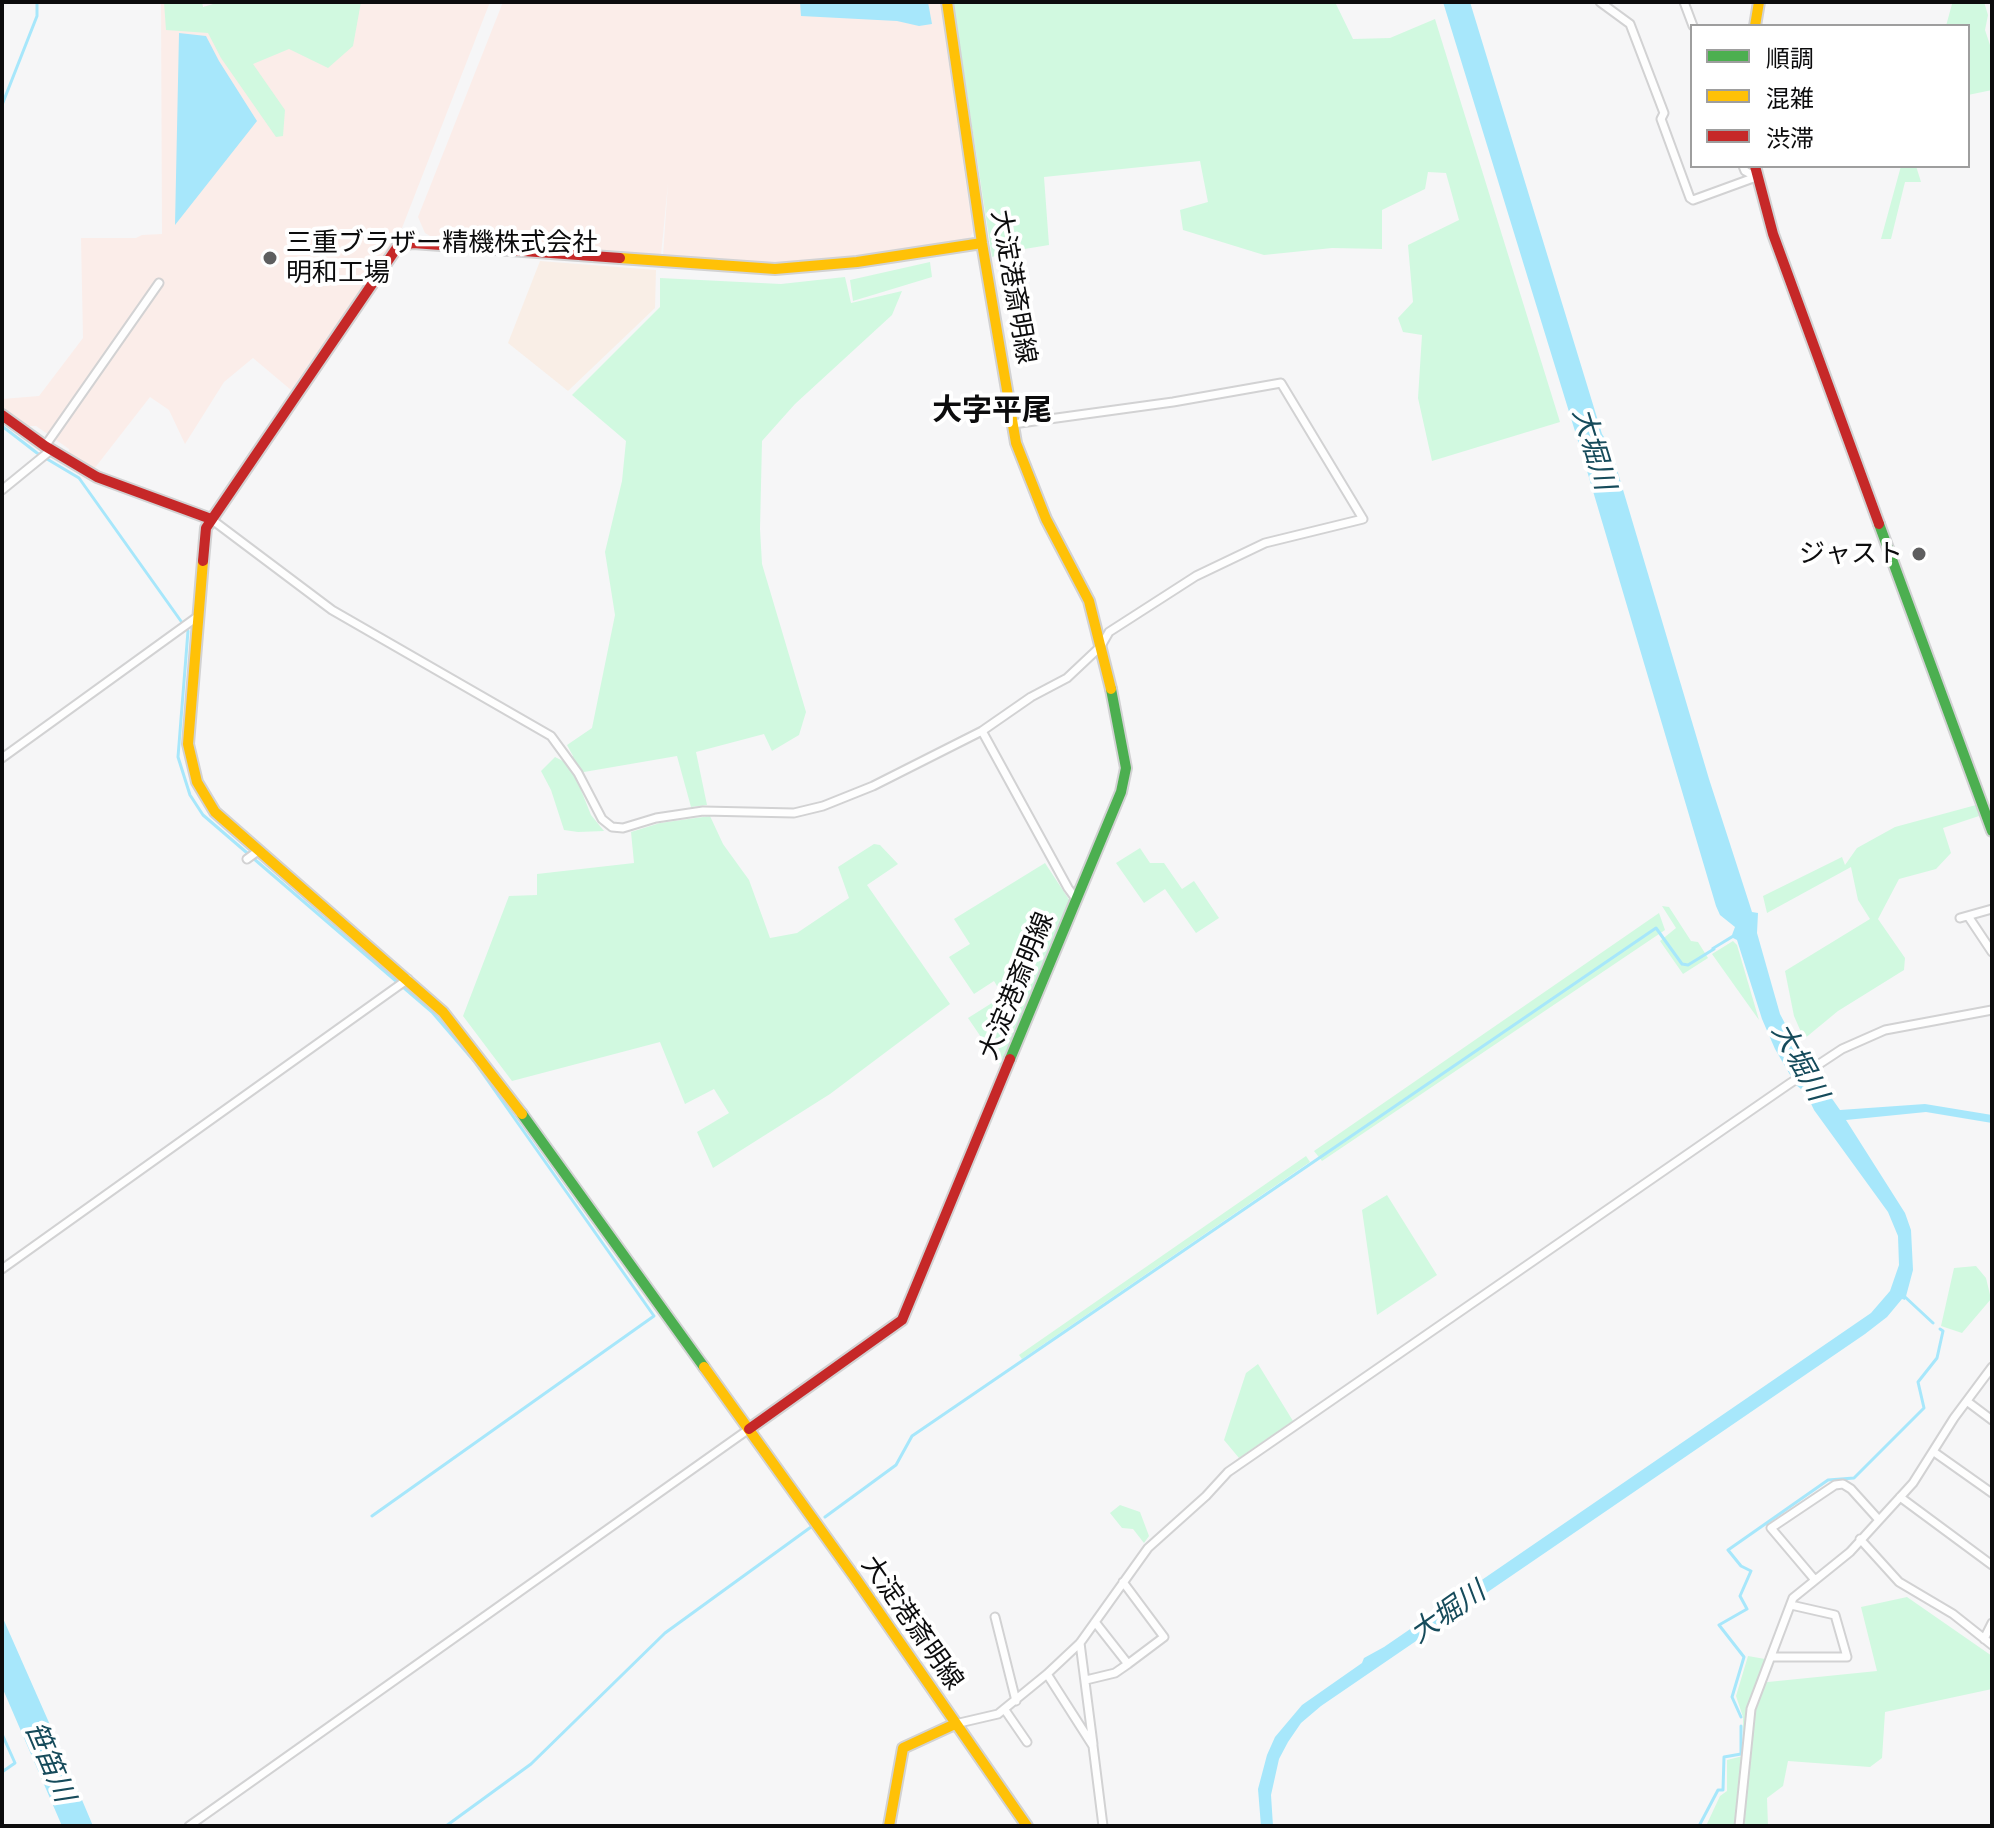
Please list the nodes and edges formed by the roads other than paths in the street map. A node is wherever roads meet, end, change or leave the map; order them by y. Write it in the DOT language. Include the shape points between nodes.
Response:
graph roads {
  1 [pos="947,2"];
  2 [pos="1600,2"];
  3 [pos="1684,2"];
  4 [pos="1759,2"];
  5 [pos="1692,24"];
  6 [pos="1755,24"];
  7 [pos="1756,172"];
  8 [pos="982,243"];
  9 [pos="159,283"];
  10 [pos="2,415"];
  11 [pos="1013,424"];
  12 [pos="47,450"];
  13 [pos="2,490"];
  14 [pos="211,519"];
  15 [pos="189,623"];
  16 [pos="1101,646"];
  17 [pos="982,731"];
  18 [pos="2,758"];
  19 [pos="1992,831"];
  20 [pos="1076,899"];
  21 [pos="1992,909"];
  22 [pos="1992,952"];
  23 [pos="403,982"];
  24 [pos="1992,1010"];
  25 [pos="2,1269"];
  26 [pos="1992,1367"];
  27 [pos="1968,1402"];
  28 [pos="1992,1420"];
  29 [pos="749,1429"];
  30 [pos="1934,1452"];
  31 [pos="1992,1493"];
  32 [pos="1900,1497"];
  33 [pos="1879,1520"];
  34 [pos="1860,1539"];
  35 [pos="1992,1565"];
  36 [pos="1815,1580"];
  37 [pos="1123,1582"];
  38 [pos="1791,1605"];
  39 [pos="995,1617"];
  40 [pos="1095,1622"];
  41 [pos="1992,1623"];
  42 [pos="1984,1639"];
  43 [pos="1080,1643"];
  44 [pos="1992,1645"];
  45 [pos="1772,1657"];
  46 [pos="1128,1664"];
  47 [pos="1047,1674"];
  48 [pos="1086,1680"];
  49 [pos="1016,1701"];
  50 [pos="1005,1710"];
  51 [pos="955,1724"];
  52 [pos="1027,1742"];
  53 [pos="1093,1746"];
  54 [pos="189,1826"];
  55 [pos="889,1826"];
  56 [pos="1027,1826"];
  57 [pos="1103,1826"];
  58 [pos="1739,1826"];
  1 -- 8 [label="street, 大淀港斎明線"];
  2 -- 7 [label="street" via="1630,24 1690,198"];
  3 -- 5 [label="street"];
  4 -- 6 [label="street"];
  7 -- 19 [label="street" via="1773,234"];
  8 -- 11 [label="street, 大淀港斎明線"];
  8 -- 14 [label="street" via="775,269 403,244 395,248"];
  9 -- 12 [label="street"];
  10 -- 12 [label="street"];
  11 -- 16 [label="street, 大淀港斎明線" via="1046,519 1089,601"];
  11 -- 16 [label="street" via="1281,383 1363,519 1265,543 1196,576 1109,632"];
  12 -- 13 [label="street"];
  12 -- 14 [label="street" via="111,483"];
  14 -- 15 [label="street"];
  14 -- 17 [label="street" via="332,610 551,736 578,773 596,812 612,827 703,811 794,813 823,806"];
  15 -- 18 [label="street"];
  15 -- 23 [label="street" via="188,735 201,792 252,855"];
  16 -- 17 [label="street" via="1067,678"];
  16 -- 20 [label="street, 大淀港斎明線" via="1126,768"];
  17 -- 20 [label="street"];
  20 -- 29 [label="street, 大淀港斎明線" via="902,1320"];
  21 -- 22 [label="street" via="1964,917"];
  23 -- 25 [label="street"];
  23 -- 29 [label="street" via="443,1012 493,1073"];
  24 -- 37 [label="street" via="1885,1030 1842,1049 1228,1472 1148,1548"];
  26 -- 27 [label="street"];
  27 -- 28 [label="street"];
  27 -- 30 [label="street"];
  29 -- 51 [label="street, 大淀港斎明線"];
  29 -- 54 [label="street"];
  30 -- 31 [label="street"];
  30 -- 32 [label="street"];
  32 -- 33 [label="street"];
  32 -- 35 [label="street"];
  33 -- 34 [label="street"];
  33 -- 36 [label="street" via="1843,1484 1771,1528"];
  34 -- 36 [label="street"];
  34 -- 42 [label="street" via="1899,1582"];
  36 -- 38 [label="street"];
  37 -- 40 [label="street"];
  37 -- 46 [label="street" via="1164,1637"];
  38 -- 45 [label="street"];
  38 -- 45 [label="street" via="1835,1615 1847,1657"];
  39 -- 49 [label="street"];
  40 -- 43 [label="street"];
  40 -- 46 [label="street"];
  41 -- 42 [label="street"];
  42 -- 44 [label="street"];
  43 -- 47 [label="street"];
  43 -- 48 [label="street"];
  45 -- 58 [label="street" via="1751,1709"];
  46 -- 48 [label="street"];
  47 -- 49 [label="street"];
  47 -- 53 [label="street"];
  48 -- 53 [label="street"];
  49 -- 50 [label="street"];
  50 -- 51 [label="street"];
  50 -- 52 [label="street"];
  51 -- 55 [label="street, 大淀港斎明線" via="903,1748"];
  51 -- 56 [label="street"];
  53 -- 57 [label="street"];
}
